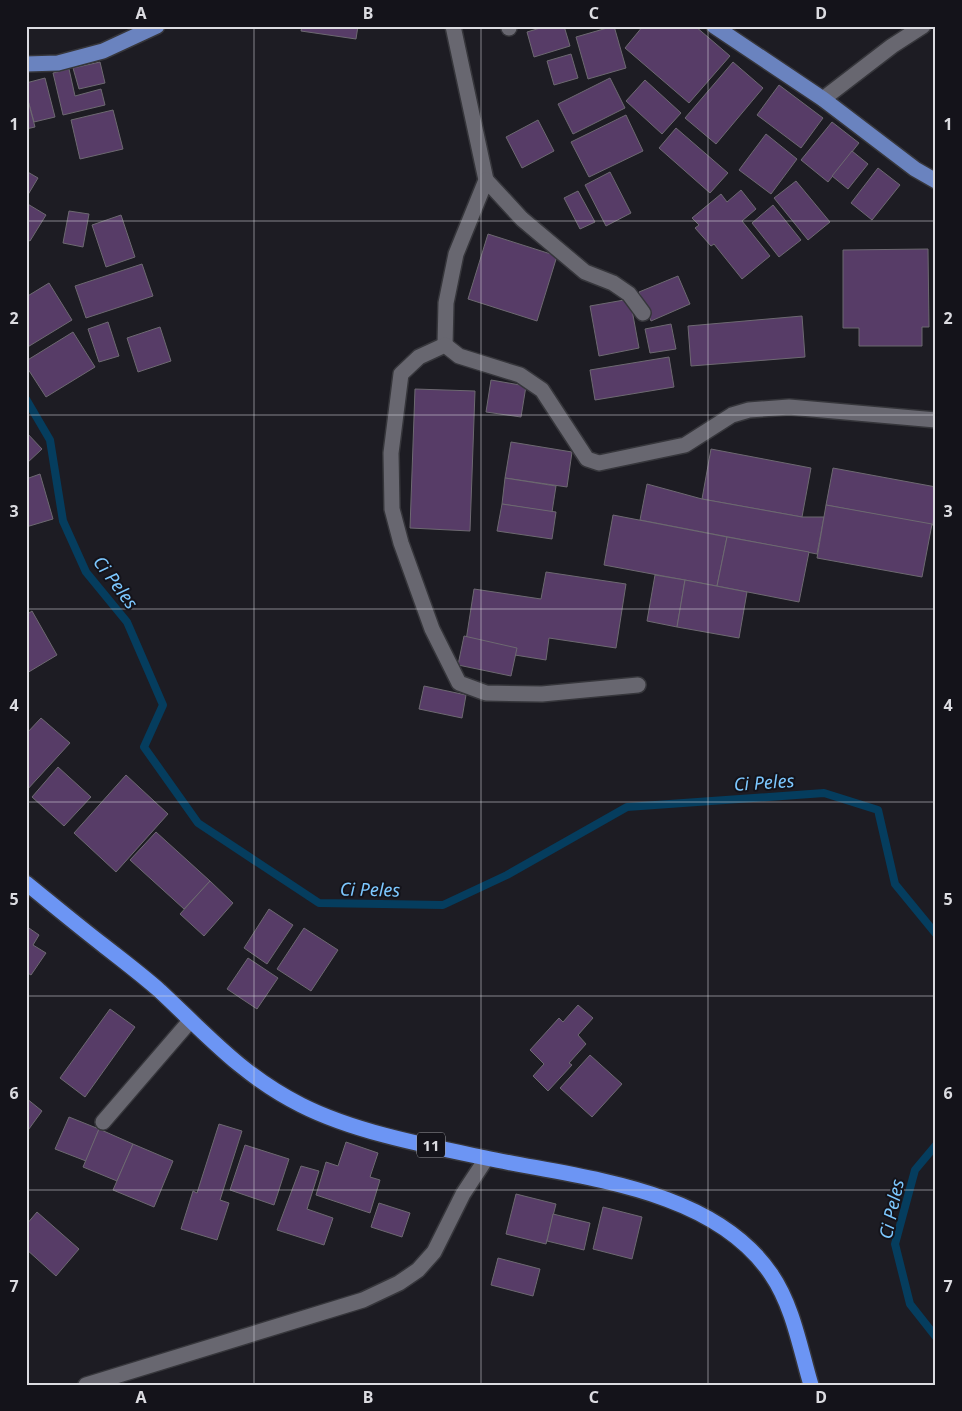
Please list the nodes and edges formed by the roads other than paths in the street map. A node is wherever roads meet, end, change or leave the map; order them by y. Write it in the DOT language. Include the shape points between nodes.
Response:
graph roads {
  1 [pos="157,26"];
  2 [pos="453,26"];
  3 [pos="714,26"];
  4 [pos="923,26"];
  5 [pos="26,64"];
  6 [pos="823,99"];
  7 [pos="486,180"];
  8 [pos="936,181"];
  9 [pos="643,313"];
  10 [pos="445,345"];
  11 [pos="936,420"];
  12 [pos="638,685"];
  13 [pos="26,883"];
  14 [pos="190,1021"];
  15 [pos="103,1122"];
  16 [pos="486,1158"];
  17 [pos="86,1385"];
  18 [pos="811,1385"];
  1 -- 5 [label="main road" via="104,51 58,63"];
  2 -- 7 [label="street"];
  3 -- 6 [label="main road"];
  4 -- 6 [label="street"];
  6 -- 8 [label="main road" via="914,169"];
  7 -- 9 [label="street" via="522,219 585,272 613,283 629,294"];
  7 -- 10 [label="street" via="456,254 446,303"];
  10 -- 11 [label="street" via="459,356 520,375 542,390 587,459 599,463 685,445 732,415 770,407"];
  10 -- 12 [label="street" via="419,357 401,374 391,453 392,509 432,629 459,683 486,693 542,694"];
  13 -- 14 [label="highway, 11" via="144,978"];
  14 -- 15 [label="street"];
  14 -- 16 [label="highway, 11" via="249,1074 303,1106 352,1126"];
  16 -- 17 [label="street" via="463,1194 434,1252 399,1284 363,1300"];
  16 -- 18 [label="highway, 11" via="647,1193 692,1211 728,1232 771,1274 795,1326"];
}
